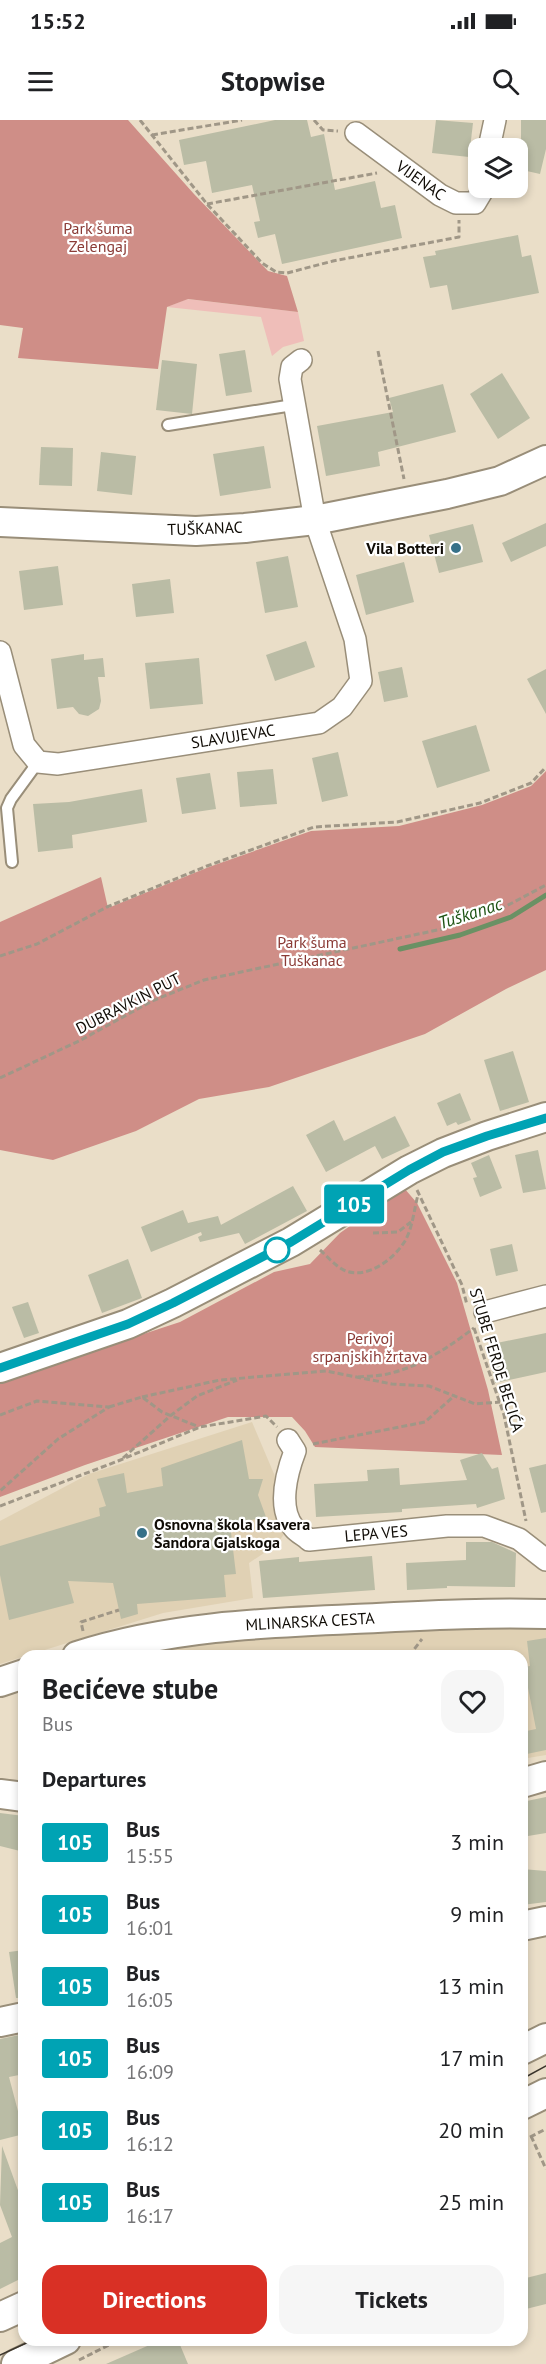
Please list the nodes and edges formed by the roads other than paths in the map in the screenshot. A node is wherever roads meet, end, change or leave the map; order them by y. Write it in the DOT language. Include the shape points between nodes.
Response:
graph roads {
  1 [pos="495,120"];
  2 [pos="356,133"];
  3 [pos="491,138"];
  4 [pos="478,198"];
  5 [pos="301,360"];
  6 [pos="293,405"];
  7 [pos="168,425"];
  8 [pos="546,460"];
  9 [pos="315,519"];
  10 [pos="0,522"];
  11 [pos="0,652"];
  12 [pos="38,762"];
  13 [pos="12,862"];
  14 [pos="546,1118"];
  15 [pos="546,1296"];
  16 [pos="475,1317"];
  17 [pos="0,1368"];
  18 [pos="292,1445"];
  19 [pos="539,1555"];
  20 [pos="546,1614"];
  21 [pos="81,1646"];
  22 [pos="18,1676"];
  23 [pos="0,1682"];
  24 [pos="546,1776"];
  25 [pos="528,1781"];
  26 [pos="0,1794"];
  27 [pos="18,1796"];
  28 [pos="546,1921"];
  29 [pos="528,1925"];
  30 [pos="18,2019"];
  31 [pos="0,2022"];
  32 [pos="546,2038"];
  33 [pos="528,2047"];
  34 [pos="546,2093"];
  35 [pos="528,2102"];
  36 [pos="18,2309"];
  37 [pos="0,2318"];
  38 [pos="55,2346"];
  39 [pos="24,2362"];
  1 -- 3 [label="street"];
  2 -- 4 [label="street, VIJENAC" via="440,195 456,203 475,203"];
  5 -- 6 [label="street, SLAVUJEVAC" via="292,367"];
  6 -- 7 [label="lane"];
  6 -- 9 [label="street, SLAVUJEVAC"];
  8 -- 9 [label="street, TUŠKANAC" via="489,484"];
  9 -- 10 [label="street, TUŠKANAC" via="196,531"];
  9 -- 12 [label="street, SLAVUJEVAC" via="355,639 361,681 342,707 319,723 58,764"];
  11 -- 12 [label="street" via="24,745"];
  12 -- 13 [label="lane" via="7,808"];
  14 -- 17 [label="street" via="443,1152 291,1242 128,1324"];
  15 -- 16 [label="street"];
  18 -- 19 [label="street, LEPA VES" via="285,1505 293,1527 309,1540 484,1526 519,1539"];
  20 -- 21 [label="street, MLINARSKA CESTA" via="246,1624"];
  22 -- 23 [label="street"];
  24 -- 25 [label="street"];
  26 -- 27 [label="street"];
  28 -- 29 [label="street"];
  30 -- 31 [label="street"];
  32 -- 33 [label="street"];
  34 -- 35 [label="street"];
  36 -- 37 [label="street"];
  38 -- 39 [label="street"];
}
